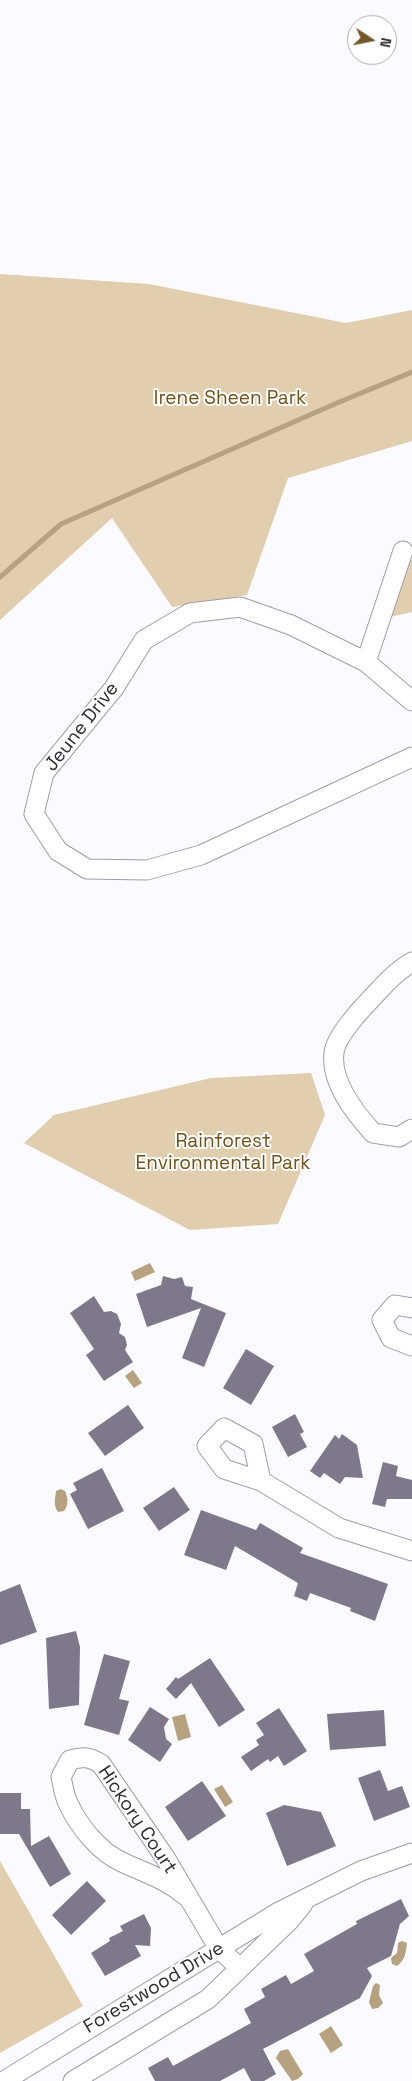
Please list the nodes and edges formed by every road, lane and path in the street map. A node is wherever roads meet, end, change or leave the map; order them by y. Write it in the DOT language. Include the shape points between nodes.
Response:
graph roads {
  1 [pos="403,550"];
  2 [pos="366,662"];
  3 [pos="412,701"];
  4 [pos="412,757"];
  5 [pos="412,962"];
  6 [pos="412,1129"];
  7 [pos="412,1308"];
  8 [pos="412,1346"];
  9 [pos="261,1480"];
  10 [pos="412,1551"];
  11 [pos="412,1853"];
  12 [pos="186,1896"];
  13 [pos="307,1899"];
  14 [pos="219,1948"];
  15 [pos="239,1967"];
  16 [pos="4,2081"];
  17 [pos="73,2081"];
  1 -- 2 [label="street"];
  2 -- 3 [label="street, Jeune Drive"];
  2 -- 4 [label="street, Jeune Drive" via="290,625 240,608 190,613 144,640 114,688 44,773 34,814 58,851 87,870 146,870 201,855"];
  5 -- 6 [label="street" via="400,969 354,1016 334,1051 334,1070 352,1109 373,1133 399,1137"];
  7 -- 8 [label="street" via="395,1305 382,1320 391,1338"];
  9 -- 10 [label="street" via="339,1528"];
  11 -- 13 [label="street, Forestwood Drive" via="361,1871"];
  12 -- 12 [label="street, Hickory Court" via="166,1881 120,1862 102,1849 67,1802 61,1776 70,1760 90,1757 102,1764 166,1859"];
  12 -- 14 [label="street, Hickory Court"];
  13 -- 14 [label="street, Forestwood Drive"];
  13 -- 15 [label="street, Forestwood Drive" via="289,1921"];
  14 -- 15 [label="street, Hickory Court"];
  14 -- 16 [label="street, Forestwood Drive"];
  15 -- 17 [label="street, Forestwood Drive" via="201,2004"];
}
